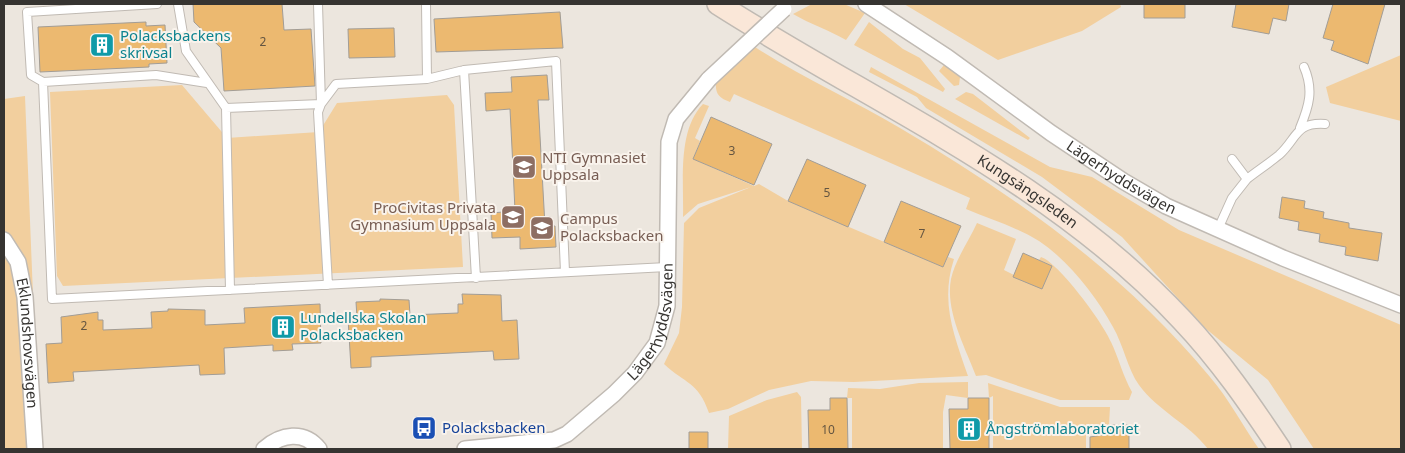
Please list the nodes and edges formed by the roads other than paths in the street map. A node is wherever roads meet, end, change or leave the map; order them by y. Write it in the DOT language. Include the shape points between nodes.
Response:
graph roads {
  1 [pos="157,4"];
  2 [pos="178,4"];
  3 [pos="318,4"];
  4 [pos="426,4"];
  5 [pos="718,4"];
  6 [pos="866,4"];
  7 [pos="788,6"];
  8 [pos="1304,67"];
  9 [pos="464,70"];
  10 [pos="427,79"];
  11 [pos="43,82"];
  12 [pos="207,83"];
  13 [pos="320,104"];
  14 [pos="226,108"];
  15 [pos="1324,124"];
  16 [pos="1300,128"];
  17 [pos="1232,159"];
  18 [pos="1247,179"];
  19 [pos="1218,229"];
  20 [pos="4,240"];
  21 [pos="667,267"];
  22 [pos="565,272"];
  23 [pos="476,278"];
  24 [pos="328,285"];
  25 [pos="230,290"];
  26 [pos="1400,303"];
  27 [pos="35,449"];
  28 [pos="264,449"];
  29 [pos="319,449"];
  30 [pos="465,449"];
  31 [pos="1280,449"];
  1 -- 11 [label="lane" via="27,12 30,74"];
  2 -- 12 [label="lane" via="186,51"];
  3 -- 13 [label="lane"];
  4 -- 10 [label="lane"];
  5 -- 31 [label="main road, Kungsängsleden" via="774,40 998,169 1089,234 1188,326 1226,369"];
  6 -- 19 [label="street, Lägerhyddsvägen" via="1123,181 1166,206"];
  7 -- 21 [label="street, Lägerhyddsvägen, bridge" via="709,79 676,119 669,142"];
  8 -- 16 [label="lane" via="1310,82 1308,109"];
  9 -- 10 [label="lane"];
  9 -- 22 [label="lane" via="556,61"];
  9 -- 23 [label="lane"];
  10 -- 13 [label="lane" via="336,84"];
  11 -- 12 [label="lane" via="156,75"];
  11 -- 25 [label="lane" via="52,299"];
  12 -- 14 [label="lane"];
  13 -- 14 [label="lane"];
  13 -- 24 [label="lane"];
  14 -- 25 [label="lane"];
  15 -- 16 [label="lane" via="1310,123"];
  16 -- 18 [label="lane" via="1280,154"];
  17 -- 18 [label="lane"];
  18 -- 19 [label="lane" via="1232,198"];
  19 -- 26 [label="street, Lägerhyddsvägen"];
  20 -- 27 [label="street, Eklundshovsvägen" via="18,262 25,297"];
  21 -- 22 [label="lane"];
  21 -- 30 [label="street, Lägerhyddsvägen" via="667,306 657,344 614,394 568,434 554,440"];
  22 -- 23 [label="lane"];
  23 -- 24 [label="lane"];
  24 -- 25 [label="lane"];
  28 -- 29 [label="street" via="272,441 293,435 304,438"];
}
